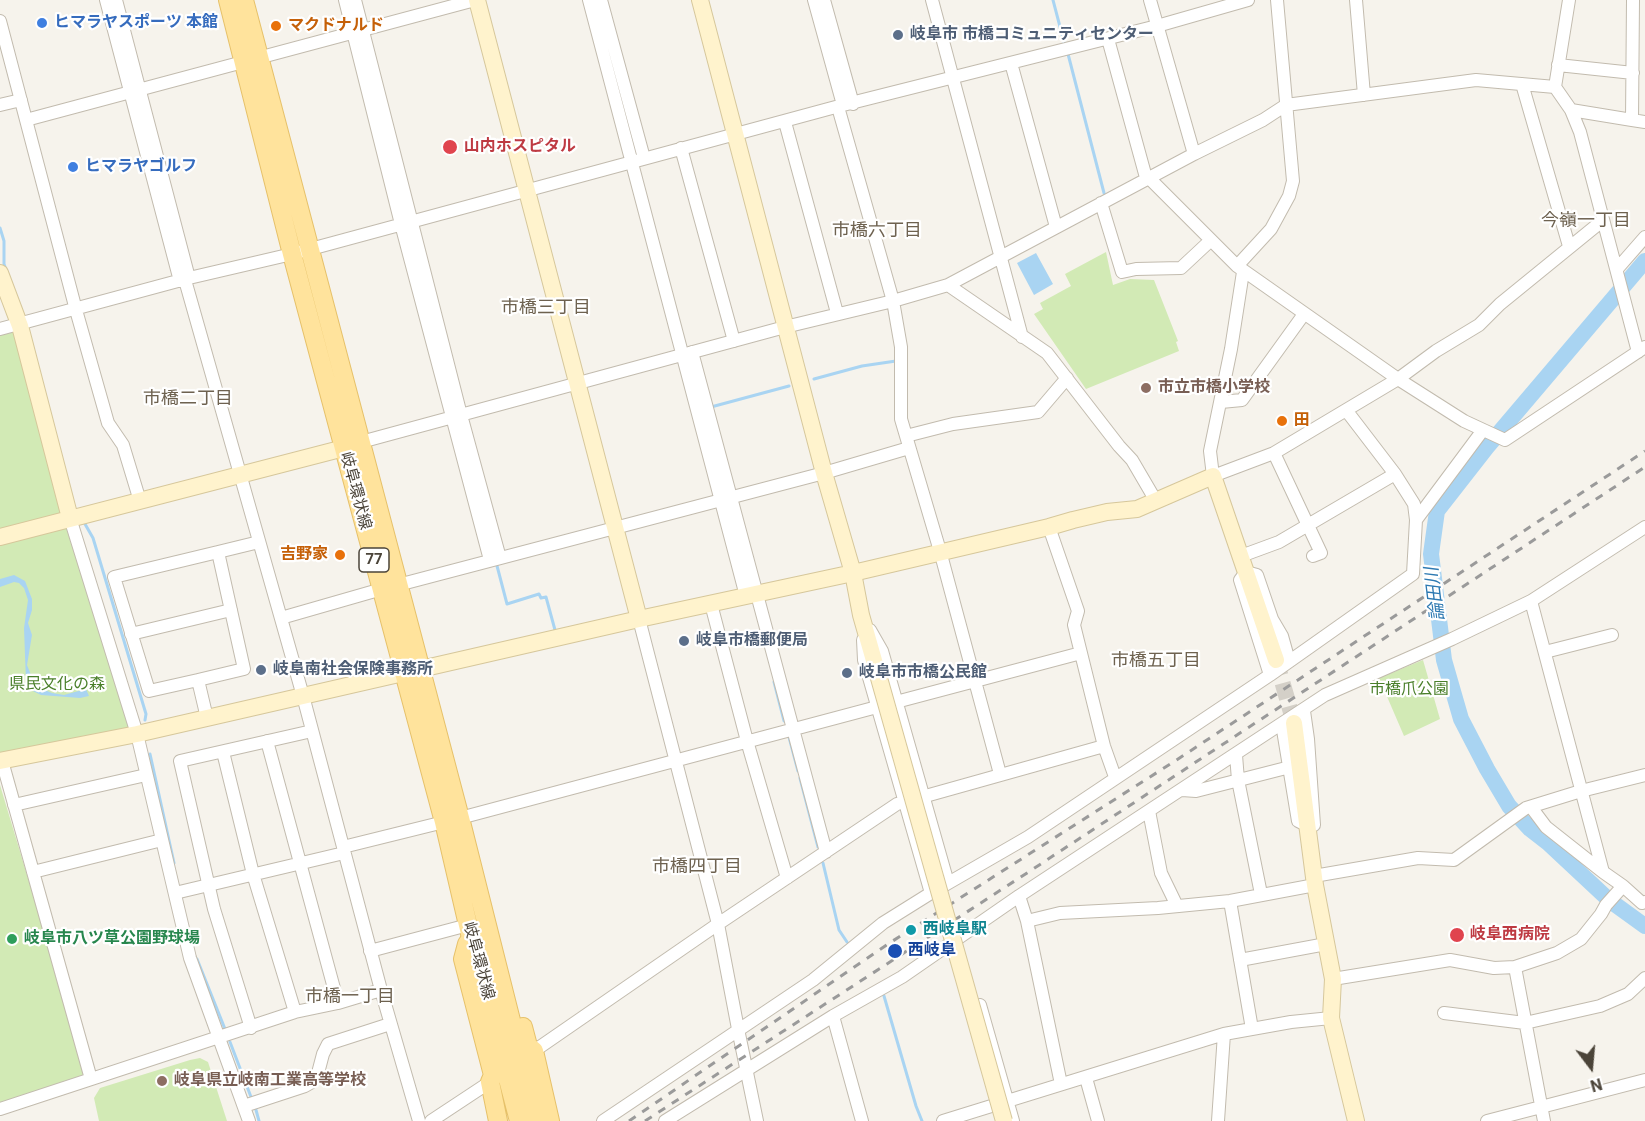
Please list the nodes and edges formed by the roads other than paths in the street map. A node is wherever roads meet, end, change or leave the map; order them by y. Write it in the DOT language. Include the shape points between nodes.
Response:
graph roads {
  1 [pos="105,0"];
  2 [pos="116,0"];
  3 [pos="228,0"];
  4 [pos="244,0"];
  5 [pos="345,0"];
  6 [pos="355,0"];
  7 [pos="476,0"];
  8 [pos="589,0"];
  9 [pos="601,0"];
  10 [pos="699,0"];
  11 [pos="814,0"];
  12 [pos="824,0"];
  13 [pos="932,0"];
  14 [pos="1150,0"];
  15 [pos="1244,0"];
  16 [pos="1277,0"];
  17 [pos="1356,0"];
  18 [pos="1569,0"];
  19 [pos="1633,0"];
  20 [pos="0,21"];
  21 [pos="1157,26"];
  22 [pos="358,32"];
  23 [pos="1108,39"];
  24 [pos="252,60"];
  25 [pos="1011,63"];
  26 [pos="1558,65"];
  27 [pos="1632,73"];
  28 [pos="953,78"];
  29 [pos="1522,84"];
  30 [pos="1555,87"];
  31 [pos="135,91"];
  32 [pos="1364,95"];
  33 [pos="21,100"];
  34 [pos="0,105"];
  35 [pos="844,105"];
  36 [pos="1286,105"];
  37 [pos="1571,110"];
  38 [pos="26,120"];
  39 [pos="1639,121"];
  40 [pos="785,122"];
  41 [pos="735,134"];
  42 [pos="681,148"];
  43 [pos="1194,154"];
  44 [pos="638,160"];
  45 [pos="1149,178"];
  46 [pos="527,189"];
  47 [pos="1101,203"];
  48 [pos="1602,220"];
  49 [pos="406,223"];
  50 [pos="1056,226"];
  51 [pos="1645,237"];
  52 [pos="1211,240"];
  53 [pos="1569,246"];
  54 [pos="300,252"];
  55 [pos="1001,255"];
  56 [pos="1240,269"];
  57 [pos="1617,272"];
  58 [pos="0,273"];
  59 [pos="185,280"];
  60 [pos="948,285"];
  61 [pos="893,301"];
  62 [pos="76,310"];
  63 [pos="837,313"];
  64 [pos="1305,314"];
  65 [pos="20,326"];
  66 [pos="785,327"];
  67 [pos="0,329"];
  68 [pos="1022,337"];
  69 [pos="734,341"];
  70 [pos="1642,349"];
  71 [pos="687,353"];
  72 [pos="1067,378"];
  73 [pos="1398,379"];
  74 [pos="578,383"];
  75 [pos="1221,402"];
  76 [pos="1347,410"];
  77 [pos="456,416"];
  78 [pos="1484,430"];
  79 [pos="908,442"];
  80 [pos="352,445"];
  81 [pos="1274,453"];
  82 [pos="824,473"];
  83 [pos="240,474"];
  84 [pos="1395,474"];
  85 [pos="1213,476"];
  86 [pos="726,498"];
  87 [pos="140,501"];
  88 [pos="1156,501"];
  89 [pos="70,518"];
  90 [pos="1416,520"];
  91 [pos="1308,526"];
  92 [pos="1049,527"];
  93 [pos="1645,527"];
  94 [pos="615,528"];
  95 [pos="0,537"];
  96 [pos="259,542"];
  97 [pos="940,551"];
  98 [pos="218,552"];
  99 [pos="1313,556"];
  100 [pos="495,559"];
  101 [pos="1244,564"];
  102 [pos="853,573"];
  103 [pos="390,587"];
  104 [pos="751,595"];
  105 [pos="1531,601"];
  106 [pos="711,604"];
  107 [pos="231,610"];
  108 [pos="861,615"];
  109 [pos="281,618"];
  110 [pos="639,619"];
  111 [pos="131,634"];
  112 [pos="1612,635"];
  113 [pos="1545,652"];
  114 [pos="1081,653"];
  115 [pos="1278,665"];
  116 [pos="413,671"];
  117 [pos="198,680"];
  118 [pos="975,681"];
  119 [pos="303,696"];
  120 [pos="896,702"];
  121 [pos="877,707"];
  122 [pos="207,718"];
  123 [pos="1293,720"];
  124 [pos="793,728"];
  125 [pos="312,731"];
  126 [pos="137,734"];
  127 [pos="267,741"];
  128 [pos="747,741"];
  129 [pos="1104,746"];
  130 [pos="223,752"];
  131 [pos="1236,755"];
  132 [pos="675,760"];
  133 [pos="1,761"];
  134 [pos="1290,767"];
  135 [pos="1000,774"];
  136 [pos="146,775"];
  137 [pos="1645,775"];
  138 [pos="1115,777"];
  139 [pos="1238,780"];
  140 [pos="1182,790"];
  141 [pos="1581,791"];
  142 [pos="922,795"];
  143 [pos="904,802"];
  144 [pos="14,805"];
  145 [pos="1528,808"];
  146 [pos="1149,811"];
  147 [pos="452,820"];
  148 [pos="1306,825"];
  149 [pos="162,840"];
  150 [pos="344,850"];
  151 [pos="826,852"];
  152 [pos="299,863"];
  153 [pos="33,872"];
  154 [pos="1603,872"];
  155 [pos="253,874"];
  156 [pos="787,878"];
  157 [pos="1314,881"];
  158 [pos="948,883"];
  159 [pos="209,885"];
  160 [pos="1621,889"];
  161 [pos="932,892"];
  162 [pos="175,893"];
  163 [pos="1261,894"];
  164 [pos="1018,896"];
  165 [pos="1230,901"];
  166 [pos="1645,902"];
  167 [pos="1177,906"];
  168 [pos="1027,921"];
  169 [pos="718,924"];
  170 [pos="470,931"];
  171 [pos="489,932"];
  172 [pos="960,938"];
  173 [pos="1326,944"];
  174 [pos="947,946"];
  175 [pos="370,951"];
  176 [pos="1240,960"];
  177 [pos="1515,967"];
  178 [pos="1645,978"];
  179 [pos="1333,979"];
  180 [pos="381,990"];
  181 [pos="338,1003"];
  182 [pos="295,1012"];
  183 [pos="1444,1013"];
  184 [pos="832,1016"];
  185 [pos="1331,1018"];
  186 [pos="1525,1023"];
  187 [pos="390,1024"];
  188 [pos="251,1028"];
  189 [pos="738,1029"];
  190 [pos="1252,1029"];
  191 [pos="971,1032"];
  192 [pos="1224,1034"];
  193 [pos="219,1039"];
  194 [pos="534,1052"];
  195 [pos="746,1069"];
  196 [pos="1086,1078"];
  197 [pos="91,1079"];
  198 [pos="1645,1080"];
  199 [pos="490,1082"];
  200 [pos="1061,1084"];
  201 [pos="1008,1101"];
  202 [pos="992,1105"];
  203 [pos="244,1106"];
  204 [pos="1541,1107"];
  205 [pos="0,1109"];
  206 [pos="249,1121"];
  207 [pos="419,1121"];
  208 [pos="431,1121"];
  209 [pos="498,1121"];
  210 [pos="519,1121"];
  211 [pos="535,1121"];
  212 [pos="550,1121"];
  213 [pos="603,1121"];
  214 [pos="665,1121"];
  215 [pos="757,1121"];
  216 [pos="862,1121"];
  217 [pos="943,1121"];
  218 [pos="997,1121"];
  219 [pos="1004,1121"];
  220 [pos="1013,1121"];
  221 [pos="1098,1121"];
  222 [pos="1218,1121"];
  223 [pos="1356,1121"];
  224 [pos="1487,1121"];
  225 [pos="1544,1121"];
  1 -- 31 [label="street"];
  2 -- 31 [label="street"];
  3 -- 24 [label="main road, 岐阜環状線 / 77"];
  4 -- 24 [label="main road, 岐阜環状線 / 77"];
  5 -- 22 [label="street"];
  6 -- 22 [label="street"];
  7 -- 22 [label="street"];
  7 -- 46 [label="street"];
  8 -- 44 [label="street"];
  9 -- 44 [label="street"];
  10 -- 41 [label="street"];
  11 -- 35 [label="street"];
  12 -- 35 [label="street"];
  13 -- 28 [label="street"];
  14 -- 21 [label="street"];
  15 -- 21 [label="street"];
  16 -- 36 [label="street"];
  17 -- 32 [label="street"];
  18 -- 26 [label="street"];
  19 -- 27 [label="street"];
  20 -- 33 [label="street"];
  21 -- 23 [label="street"];
  21 -- 43 [label="street"];
  22 -- 24 [label="street"];
  22 -- 49 [label="street"];
  23 -- 25 [label="street"];
  23 -- 45 [label="street"];
  24 -- 31 [label="street"];
  24 -- 54 [label="main road, 岐阜環状線 / 77"];
  25 -- 28 [label="street"];
  25 -- 50 [label="street"];
  26 -- 27 [label="street"];
  26 -- 30 [label="street"];
  27 -- 39 [label="street"];
  28 -- 35 [label="street"];
  28 -- 55 [label="street"];
  29 -- 30 [label="street"];
  29 -- 32 [label="street" via="1476,80"];
  29 -- 53 [label="street"];
  30 -- 37 [label="street"];
  31 -- 38 [label="street"];
  31 -- 59 [label="street"];
  32 -- 36 [label="street"];
  33 -- 34 [label="street"];
  33 -- 38 [label="street"];
  35 -- 40 [label="street"];
  35 -- 61 [label="street"];
  36 -- 43 [label="street"];
  36 -- 56 [label="street" via="1293,181 1289,196"];
  37 -- 39 [label="street"];
  37 -- 48 [label="street"];
  38 -- 62 [label="street"];
  40 -- 41 [label="street"];
  40 -- 63 [label="street"];
  41 -- 42 [label="street"];
  41 -- 66 [label="street"];
  42 -- 44 [label="street"];
  42 -- 69 [label="street"];
  43 -- 45 [label="street"];
  44 -- 46 [label="street"];
  44 -- 71 [label="street"];
  45 -- 47 [label="street"];
  45 -- 52 [label="street"];
  46 -- 49 [label="street"];
  46 -- 74 [label="street"];
  47 -- 50 [label="street"];
  47 -- 52 [label="street" via="1122,272 1181,268"];
  48 -- 53 [label="street"];
  48 -- 57 [label="street"];
  49 -- 54 [label="street"];
  49 -- 77 [label="street"];
  50 -- 55 [label="street"];
  51 -- 57 [label="street"];
  52 -- 56 [label="street"];
  53 -- 73 [label="street" via="1479,325"];
  54 -- 59 [label="street"];
  54 -- 80 [label="main road, 岐阜環状線 / 77"];
  55 -- 60 [label="street"];
  55 -- 68 [label="street"];
  56 -- 64 [label="street"];
  56 -- 75 [label="street"];
  57 -- 70 [label="street"];
  58 -- 65 [label="street"];
  59 -- 62 [label="street"];
  59 -- 83 [label="street"];
  60 -- 61 [label="street"];
  60 -- 68 [label="street"];
  61 -- 63 [label="street"];
  61 -- 79 [label="street" via="901,347 901,419"];
  62 -- 65 [label="street"];
  62 -- 87 [label="street" via="108,423 123,445"];
  63 -- 66 [label="street"];
  64 -- 73 [label="street"];
  64 -- 75 [label="street" via="1242,400"];
  65 -- 67 [label="street"];
  65 -- 89 [label="street"];
  66 -- 69 [label="street"];
  66 -- 82 [label="street"];
  68 -- 72 [label="street" via="1047,353"];
  69 -- 71 [label="street"];
  70 -- 78 [label="street" via="1505,440"];
  71 -- 74 [label="street"];
  71 -- 86 [label="street"];
  72 -- 79 [label="street" via="1038,412 953,424"];
  72 -- 88 [label="street" via="1132,460"];
  73 -- 76 [label="street"];
  73 -- 78 [label="street"];
  74 -- 77 [label="street"];
  74 -- 94 [label="street"];
  75 -- 85 [label="street" via="1210,451"];
  76 -- 81 [label="street"];
  76 -- 84 [label="street"];
  77 -- 80 [label="street"];
  77 -- 100 [label="street"];
  78 -- 90 [label="street"];
  79 -- 82 [label="street"];
  79 -- 97 [label="street"];
  80 -- 83 [label="street"];
  80 -- 103 [label="main road, 岐阜環状線 / 77"];
  81 -- 85 [label="street"];
  81 -- 91 [label="street"];
  82 -- 86 [label="street"];
  82 -- 102 [label="street"];
  83 -- 87 [label="street"];
  83 -- 96 [label="street"];
  84 -- 90 [label="street" via="1414,504"];
  84 -- 91 [label="street"];
  85 -- 88 [label="street"];
  85 -- 101 [label="street"];
  86 -- 94 [label="street"];
  86 -- 104 [label="street"];
  87 -- 89 [label="street"];
  88 -- 92 [label="street" via="1137,510 1107,512"];
  89 -- 95 [label="street"];
  89 -- 126 [label="street"];
  90 -- 115 [label="street" via="1413,574"];
  91 -- 99 [label="street" via="1321,553"];
  91 -- 101 [label="street"];
  92 -- 97 [label="street"];
  92 -- 114 [label="street" via="1078,611 1074,625"];
  93 -- 105 [label="street"];
  94 -- 100 [label="street"];
  94 -- 110 [label="street"];
  96 -- 98 [label="street"];
  96 -- 109 [label="street"];
  97 -- 102 [label="street"];
  97 -- 118 [label="street"];
  98 -- 107 [label="street"];
  98 -- 111 [label="street" via="114,577"];
  100 -- 103 [label="street"];
  101 -- 115 [label="street"];
  102 -- 104 [label="street"];
  102 -- 108 [label="street"];
  103 -- 109 [label="street"];
  103 -- 116 [label="main road, 岐阜環状線 / 77"];
  104 -- 106 [label="street"];
  104 -- 124 [label="street"];
  105 -- 113 [label="street"];
  105 -- 123 [label="street" via="1325,695"];
  106 -- 110 [label="street"];
  106 -- 128 [label="street"];
  107 -- 111 [label="street"];
  107 -- 117 [label="street" via="244,669"];
  108 -- 120 [label="street" via="882,651"];
  108 -- 121 [label="street" via="864,660"];
  108 -- 219 [label="street, bridge"];
  109 -- 119 [label="street"];
  110 -- 116 [label="street"];
  110 -- 132 [label="street"];
  111 -- 117 [label="street" via="148,692"];
  112 -- 113 [label="street"];
  113 -- 141 [label="street"];
  114 -- 118 [label="street"];
  114 -- 129 [label="street"];
  115 -- 138 [label="street"];
  116 -- 119 [label="street"];
  116 -- 147 [label="main road, 岐阜環状線 / 77"];
  117 -- 122 [label="street"];
  118 -- 120 [label="street"];
  118 -- 135 [label="street"];
  119 -- 122 [label="street"];
  119 -- 125 [label="street"];
  120 -- 142 [label="street"];
  121 -- 124 [label="street"];
  121 -- 143 [label="street"];
  122 -- 126 [label="street"];
  123 -- 131 [label="street"];
  123 -- 134 [label="street"];
  123 -- 148 [label="street"];
  124 -- 128 [label="street"];
  124 -- 151 [label="street"];
  125 -- 127 [label="street"];
  125 -- 150 [label="street"];
  126 -- 133 [label="street"];
  126 -- 136 [label="street"];
  127 -- 130 [label="street"];
  127 -- 152 [label="street"];
  128 -- 132 [label="street"];
  128 -- 156 [label="street"];
  129 -- 135 [label="street"];
  129 -- 138 [label="street"];
  130 -- 155 [label="street"];
  130 -- 159 [label="street" via="180,761"];
  131 -- 139 [label="street"];
  131 -- 140 [label="street"];
  132 -- 147 [label="street"];
  132 -- 169 [label="street"];
  133 -- 144 [label="street"];
  134 -- 139 [label="street"];
  134 -- 148 [label="street" via="1298,821"];
  135 -- 142 [label="street"];
  136 -- 144 [label="street"];
  136 -- 149 [label="street"];
  137 -- 141 [label="street"];
  138 -- 158 [label="street" via="1028,837"];
  139 -- 140 [label="street" via="1196,791"];
  139 -- 163 [label="street"];
  140 -- 146 [label="street"];
  141 -- 145 [label="street"];
  141 -- 154 [label="street"];
  142 -- 143 [label="street"];
  142 -- 158 [label="street"];
  143 -- 151 [label="street"];
  143 -- 161 [label="street"];
  144 -- 153 [label="street"];
  145 -- 154 [label="street"];
  145 -- 157 [label="street" via="1454,860 1418,858"];
  146 -- 164 [label="street"];
  146 -- 167 [label="street" via="1161,873"];
  147 -- 150 [label="street"];
  147 -- 170 [label="main road, 岐阜環状線 / 77"];
  147 -- 171 [label="main road, 岐阜環状線 / 77"];
  148 -- 157 [label="street"];
  149 -- 153 [label="street"];
  149 -- 162 [label="street"];
  150 -- 152 [label="street"];
  150 -- 175 [label="street"];
  151 -- 156 [label="street"];
  152 -- 155 [label="street"];
  152 -- 181 [label="street"];
  153 -- 197 [label="street"];
  154 -- 160 [label="street"];
  155 -- 159 [label="street"];
  155 -- 182 [label="street"];
  156 -- 169 [label="street"];
  157 -- 163 [label="street"];
  157 -- 173 [label="street"];
  158 -- 161 [label="street"];
  159 -- 162 [label="street"];
  159 -- 188 [label="street" via="228,961"];
  160 -- 166 [label="street"];
  160 -- 177 [label="street" via="1581,939 1557,953"];
  161 -- 189 [label="street" via="872,932 813,980"];
  162 -- 193 [label="street" via="190,958"];
  163 -- 165 [label="street"];
  164 -- 168 [label="street"];
  164 -- 172 [label="street"];
  165 -- 167 [label="street"];
  165 -- 176 [label="street"];
  167 -- 168 [label="street" via="1060,913"];
  168 -- 200 [label="street"];
  169 -- 189 [label="street"];
  169 -- 194 [label="street"];
  170 -- 175 [label="street"];
  170 -- 199 [label="main road" via="463,959 493,1075"];
  170 -- 210 [label="main road, 岐阜環状線 / 77"];
  171 -- 194 [label="main road" via="502,947 528,1046"];
  171 -- 211 [label="main road, 岐阜環状線 / 77"];
  172 -- 174 [label="street"];
  172 -- 201 [label="street"];
  173 -- 176 [label="street"];
  173 -- 179 [label="street"];
  174 -- 184 [label="street"];
  174 -- 191 [label="street"];
  175 -- 180 [label="street"];
  176 -- 190 [label="street"];
  177 -- 179 [label="street" via="1494,968 1450,960"];
  177 -- 186 [label="street"];
  178 -- 186 [label="street" via="1628,994 1600,1006"];
  179 -- 185 [label="street"];
  180 -- 181 [label="street"];
  180 -- 187 [label="street"];
  181 -- 182 [label="street"];
  182 -- 188 [label="street"];
  183 -- 186 [label="street"];
  184 -- 195 [label="street"];
  184 -- 216 [label="street"];
  185 -- 190 [label="street"];
  185 -- 223 [label="street"];
  186 -- 204 [label="street"];
  187 -- 203 [label="street" via="328,1044 312,1082"];
  187 -- 207 [label="street"];
  188 -- 193 [label="street"];
  189 -- 195 [label="street"];
  189 -- 213 [label="street"];
  190 -- 192 [label="street"];
  192 -- 196 [label="street"];
  192 -- 222 [label="street"];
  193 -- 197 [label="street"];
  193 -- 203 [label="street"];
  194 -- 212 [label="main road"];
  195 -- 214 [label="street"];
  195 -- 215 [label="street"];
  196 -- 200 [label="street"];
  196 -- 221 [label="street"];
  197 -- 205 [label="street"];
  198 -- 204 [label="street"];
  199 -- 208 [label="street"];
  199 -- 209 [label="main road"];
  200 -- 201 [label="street"];
  201 -- 202 [label="street"];
  201 -- 220 [label="street"];
  202 -- 217 [label="street"];
  202 -- 218 [label="street"];
  203 -- 206 [label="street"];
  204 -- 224 [label="street"];
  204 -- 225 [label="street"];
}
